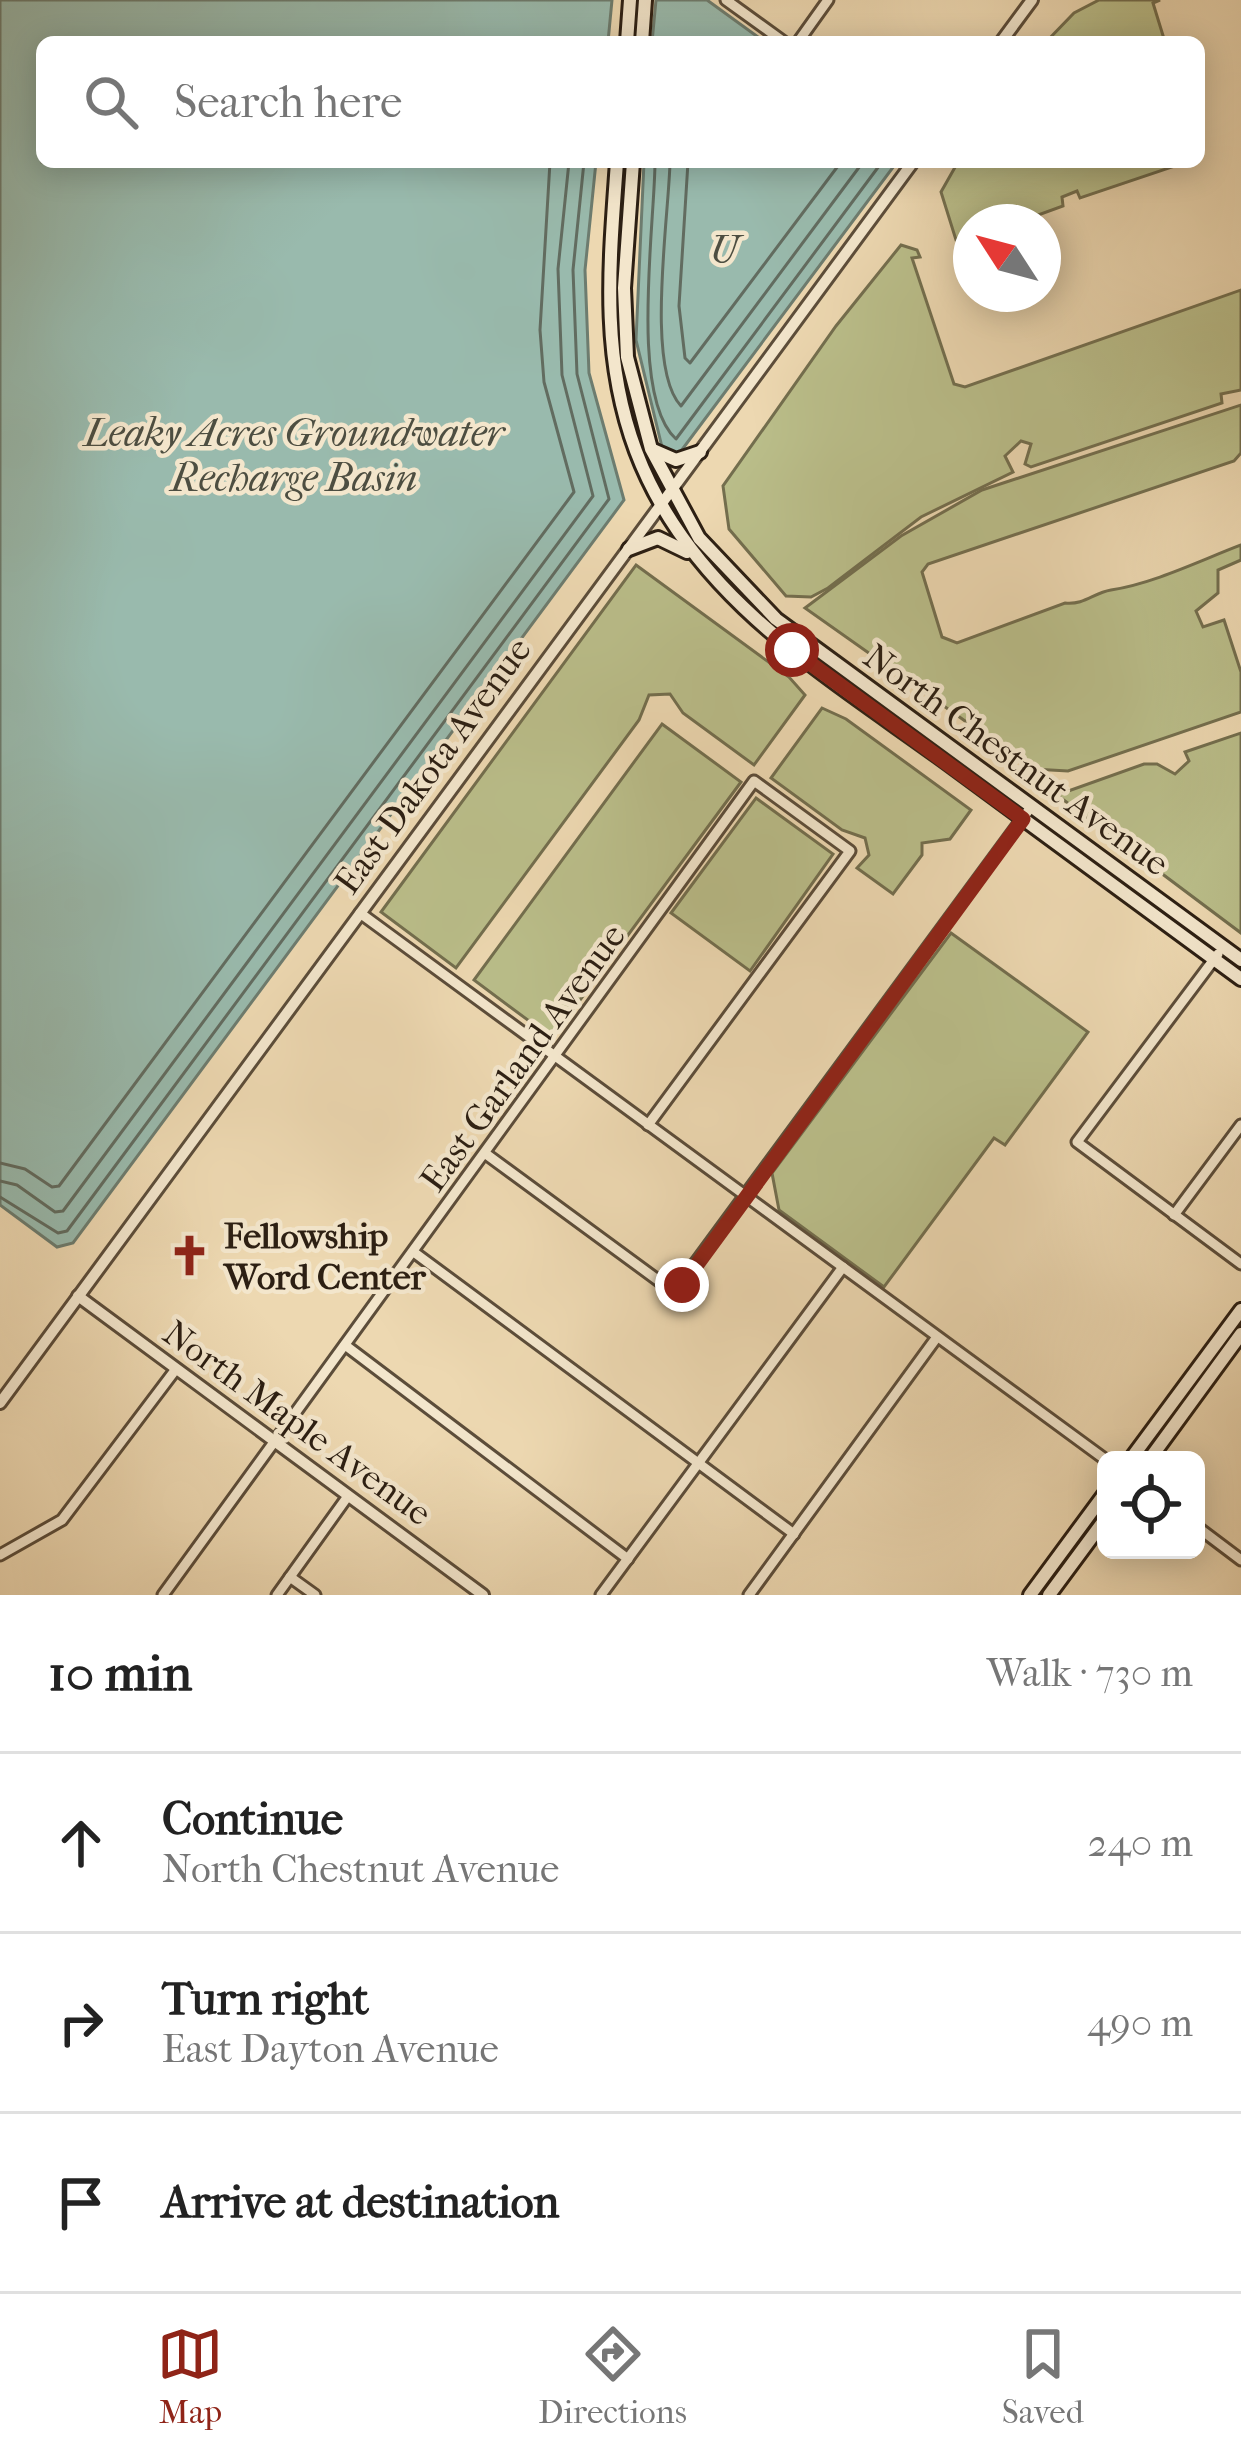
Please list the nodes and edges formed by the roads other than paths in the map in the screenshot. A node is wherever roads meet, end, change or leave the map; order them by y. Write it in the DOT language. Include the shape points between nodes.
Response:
graph roads {
  1 [pos="630,0"];
  2 [pos="645,0"];
  3 [pos="727,0"];
  4 [pos="828,0"];
  5 [pos="1032,0"];
  6 [pos="627,36"];
  7 [pos="642,36"];
  8 [pos="776,36"];
  9 [pos="802,36"];
  10 [pos="1005,36"];
  11 [pos="617,168"];
  12 [pos="633,168"];
  13 [pos="909,168"];
  14 [pos="651,448"];
  15 [pos="700,452"];
  16 [pos="670,492"];
  17 [pos="661,505"];
  18 [pos="628,549"];
  19 [pos="694,556"];
  20 [pos="834,672"];
  21 [pos="1027,813"];
  22 [pos="360,914"];
  23 [pos="1219,953"];
  24 [pos="1241,961"];
  25 [pos="1241,979"];
  26 [pos="555,1057"];
  27 [pos="648,1125"];
  28 [pos="1241,1125"];
  29 [pos="486,1154"];
  30 [pos="744,1195"];
  31 [pos="1174,1215"];
  32 [pos="415,1253"];
  33 [pos="1241,1264"];
  34 [pos="843,1268"];
  35 [pos="78,1296"];
  36 [pos="1241,1310"];
  37 [pos="1241,1334"];
  38 [pos="937,1336"];
  39 [pos="345,1346"];
  40 [pos="176,1369"];
  41 [pos="0,1403"];
  42 [pos="276,1441"];
  43 [pos="1137,1451"];
  44 [pos="1156,1451"];
  45 [pos="1097,1453"];
  46 [pos="698,1464"];
  47 [pos="348,1496"];
  48 [pos="1097,1504"];
  49 [pos="1097,1530"];
  50 [pos="1205,1533"];
  51 [pos="794,1534"];
  52 [pos="1241,1542"];
  53 [pos="0,1555"];
  54 [pos="1237,1556"];
  55 [pos="628,1559"];
  56 [pos="290,1577"];
  57 [pos="163,1595"];
  58 [pos="277,1595"];
  59 [pos="316,1595"];
  60 [pos="483,1595"];
  61 [pos="601,1595"];
  62 [pos="749,1595"];
  63 [pos="1030,1595"];
  64 [pos="1049,1595"];
  1 -- 6 [label="main road"];
  2 -- 7 [label="main road"];
  3 -- 8 [label="street"];
  4 -- 9 [label="street"];
  5 -- 10 [label="street"];
  11 -- 17 [label="main road, North Chestnut Avenue" via="610,347 629,429"];
  12 -- 14 [label="main road, North Chestnut Avenue" via="624,325"];
  13 -- 15 [label="street, East Dakota Avenue"];
  14 -- 15 [label="main road" via="676,460"];
  14 -- 16 [label="main road, North Chestnut Avenue"];
  15 -- 16 [label="street, East Dakota Avenue"];
  16 -- 17 [label="street, East Dakota Avenue"];
  16 -- 20 [label="main road, North Chestnut Avenue" via="741,588"];
  17 -- 18 [label="street, East Dakota Avenue"];
  17 -- 19 [label="main road, North Chestnut Avenue"];
  18 -- 19 [label="main road" via="658,538"];
  18 -- 22 [label="street, East Dakota Avenue"];
  19 -- 20 [label="main road, North Chestnut Avenue" via="757,623"];
  20 -- 21 [label="main road, North Chestnut Avenue"];
  21 -- 23 [label="main road, North Chestnut Avenue"];
  21 -- 30 [label="street"];
  22 -- 26 [label="street"];
  22 -- 35 [label="street, East Dakota Avenue"];
  23 -- 24 [label="main road, North Chestnut Avenue"];
  23 -- 25 [label="main road, North Chestnut Avenue"];
  23 -- 31 [label="street" via="1077,1142"];
  26 -- 27 [label="street"];
  26 -- 27 [label="street, East Garland Avenue" via="754,781 850,851"];
  26 -- 29 [label="street, East Garland Avenue"];
  27 -- 30 [label="street"];
  28 -- 31 [label="street"];
  29 -- 30 [label="street" via="674,1292"];
  29 -- 32 [label="street, East Garland Avenue"];
  30 -- 34 [label="street"];
  31 -- 33 [label="street"];
  32 -- 39 [label="street, East Garland Avenue"];
  32 -- 46 [label="street"];
  34 -- 38 [label="street"];
  34 -- 46 [label="street"];
  35 -- 40 [label="street, North Maple Avenue"];
  35 -- 41 [label="street, East Dakota Avenue"];
  36 -- 43 [label="main road"];
  37 -- 44 [label="main road"];
  38 -- 45 [label="street"];
  38 -- 51 [label="street"];
  39 -- 42 [label="street, East Garland Avenue"];
  39 -- 55 [label="street"];
  40 -- 42 [label="street, North Maple Avenue"];
  40 -- 53 [label="street" via="62,1520"];
  42 -- 47 [label="street, North Maple Avenue"];
  42 -- 57 [label="street, East Garland Avenue"];
  46 -- 51 [label="street"];
  46 -- 55 [label="street"];
  47 -- 56 [label="street"];
  47 -- 60 [label="street, North Maple Avenue"];
  48 -- 63 [label="main road"];
  49 -- 64 [label="main road"];
  50 -- 54 [label="street"];
  51 -- 62 [label="street"];
  52 -- 54 [label="street"];
  55 -- 61 [label="street"];
  56 -- 58 [label="street"];
  56 -- 59 [label="street"];
}
